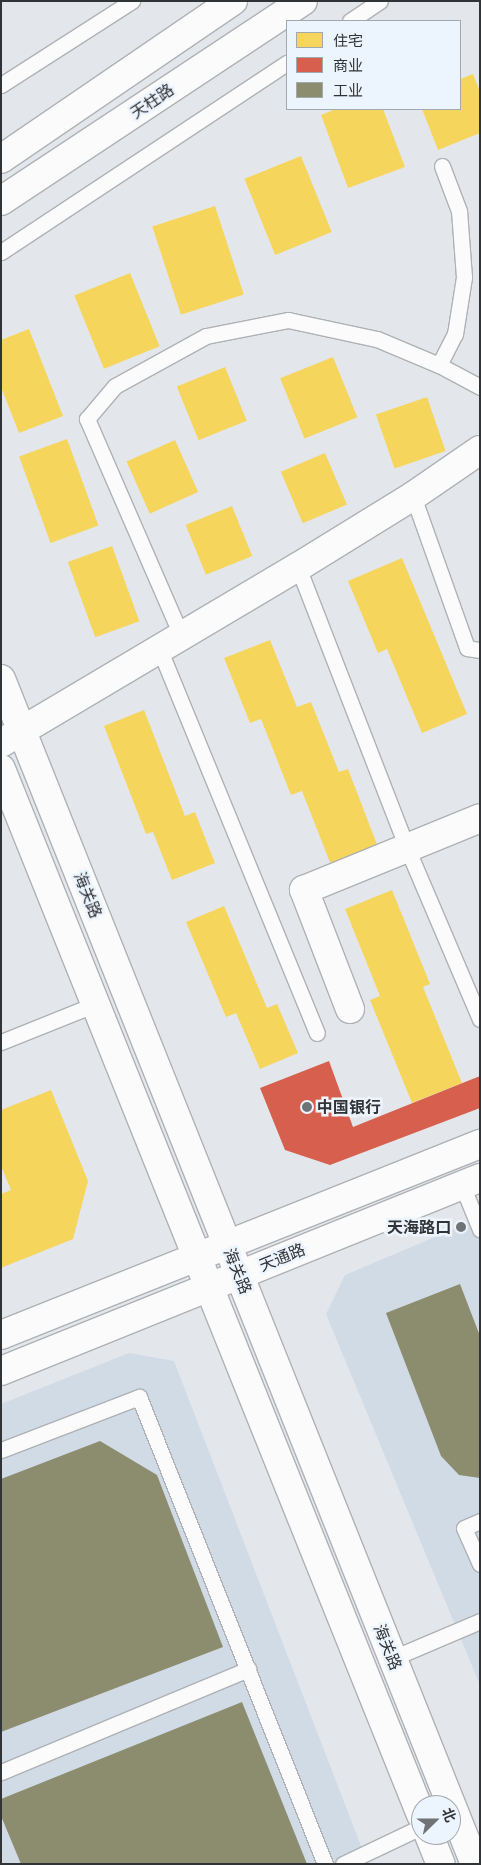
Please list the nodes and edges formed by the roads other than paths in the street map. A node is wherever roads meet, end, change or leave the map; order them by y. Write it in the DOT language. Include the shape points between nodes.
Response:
graph roads {
  1 [pos="132,1"];
  2 [pos="233,1"];
  3 [pos="303,1"];
  4 [pos="380,1"];
  5 [pos="352,20"];
  6 [pos="286,64"];
  7 [pos="1,85"];
  8 [pos="1,159"];
  9 [pos="442,166"];
  10 [pos="1,201"];
  11 [pos="1,252"];
  12 [pos="440,365"];
  13 [pos="480,387"];
  14 [pos="480,450"];
  15 [pos="413,496"];
  16 [pos="298,567"];
  17 [pos="170,642"];
  18 [pos="480,650"];
  19 [pos="1,679"];
  20 [pos="12,736"];
  21 [pos="1,769"];
  22 [pos="480,818"];
  23 [pos="407,848"];
  24 [pos="96,1004"];
  25 [pos="350,1009"];
  26 [pos="480,1019"];
  27 [pos="318,1033"];
  28 [pos="1,1042"];
  29 [pos="480,1144"];
  30 [pos="471,1181"];
  31 [pos="480,1229"];
  32 [pos="227,1245"];
  33 [pos="197,1257"];
  34 [pos="239,1274"];
  35 [pos="210,1288"];
  36 [pos="1,1336"];
  37 [pos="1,1371"];
  38 [pos="1,1450"];
  39 [pos="480,1521"];
  40 [pos="480,1564"];
  41 [pos="480,1622"];
  42 [pos="392,1658"];
  43 [pos="248,1669"];
  44 [pos="1,1772"];
  45 [pos="413,1795"];
  46 [pos="411,1832"];
  47 [pos="433,1845"];
  48 [pos="326,1864"];
  49 [pos="344,1864"];
  50 [pos="441,1864"];
  51 [pos="474,1864"];
  1 -- 7 [label="lane"];
  2 -- 8 [label="street"];
  3 -- 10 [label="street, 天柱路"];
  4 -- 5 [label="lane"];
  6 -- 11 [label="lane"];
  9 -- 12 [label="lane" via="459,212 464,277 455,334"];
  12 -- 13 [label="lane"];
  12 -- 17 [label="lane" via="377,339 288,320 206,336 115,386 87,419"];
  14 -- 15 [label="street"];
  15 -- 16 [label="street"];
  15 -- 18 [label="lane" via="468,648"];
  16 -- 17 [label="street"];
  16 -- 23 [label="lane"];
  17 -- 20 [label="street"];
  17 -- 27 [label="lane"];
  19 -- 20 [label="street, 海关路"];
  20 -- 32 [label="street, 海关路"];
  21 -- 24 [label="street, 海关路"];
  22 -- 23 [label="street"];
  23 -- 25 [label="street" via="304,890"];
  23 -- 26 [label="lane"];
  24 -- 28 [label="lane"];
  24 -- 33 [label="street, 海关路"];
  29 -- 32 [label="street, 天通路"];
  30 -- 31 [label="lane"];
  30 -- 34 [label="street, 天通路"];
  32 -- 33 [label="street, 天通路"];
  32 -- 34 [label="street, 海关路"];
  33 -- 35 [label="street, 海关路"];
  33 -- 36 [label="street, 天通路"];
  34 -- 35 [label="street, 天通路"];
  34 -- 42 [label="street, 海关路"];
  35 -- 37 [label="street, 天通路"];
  35 -- 45 [label="street, 海关路"];
  38 -- 43 [label="lane" via="139,1397"];
  39 -- 40 [label="lane" via="464,1528"];
  41 -- 42 [label="lane"];
  42 -- 51 [label="street, 海关路"];
  43 -- 44 [label="lane"];
  43 -- 48 [label="lane"];
  46 -- 49 [label="lane"];
  47 -- 50 [label="street"];
}
